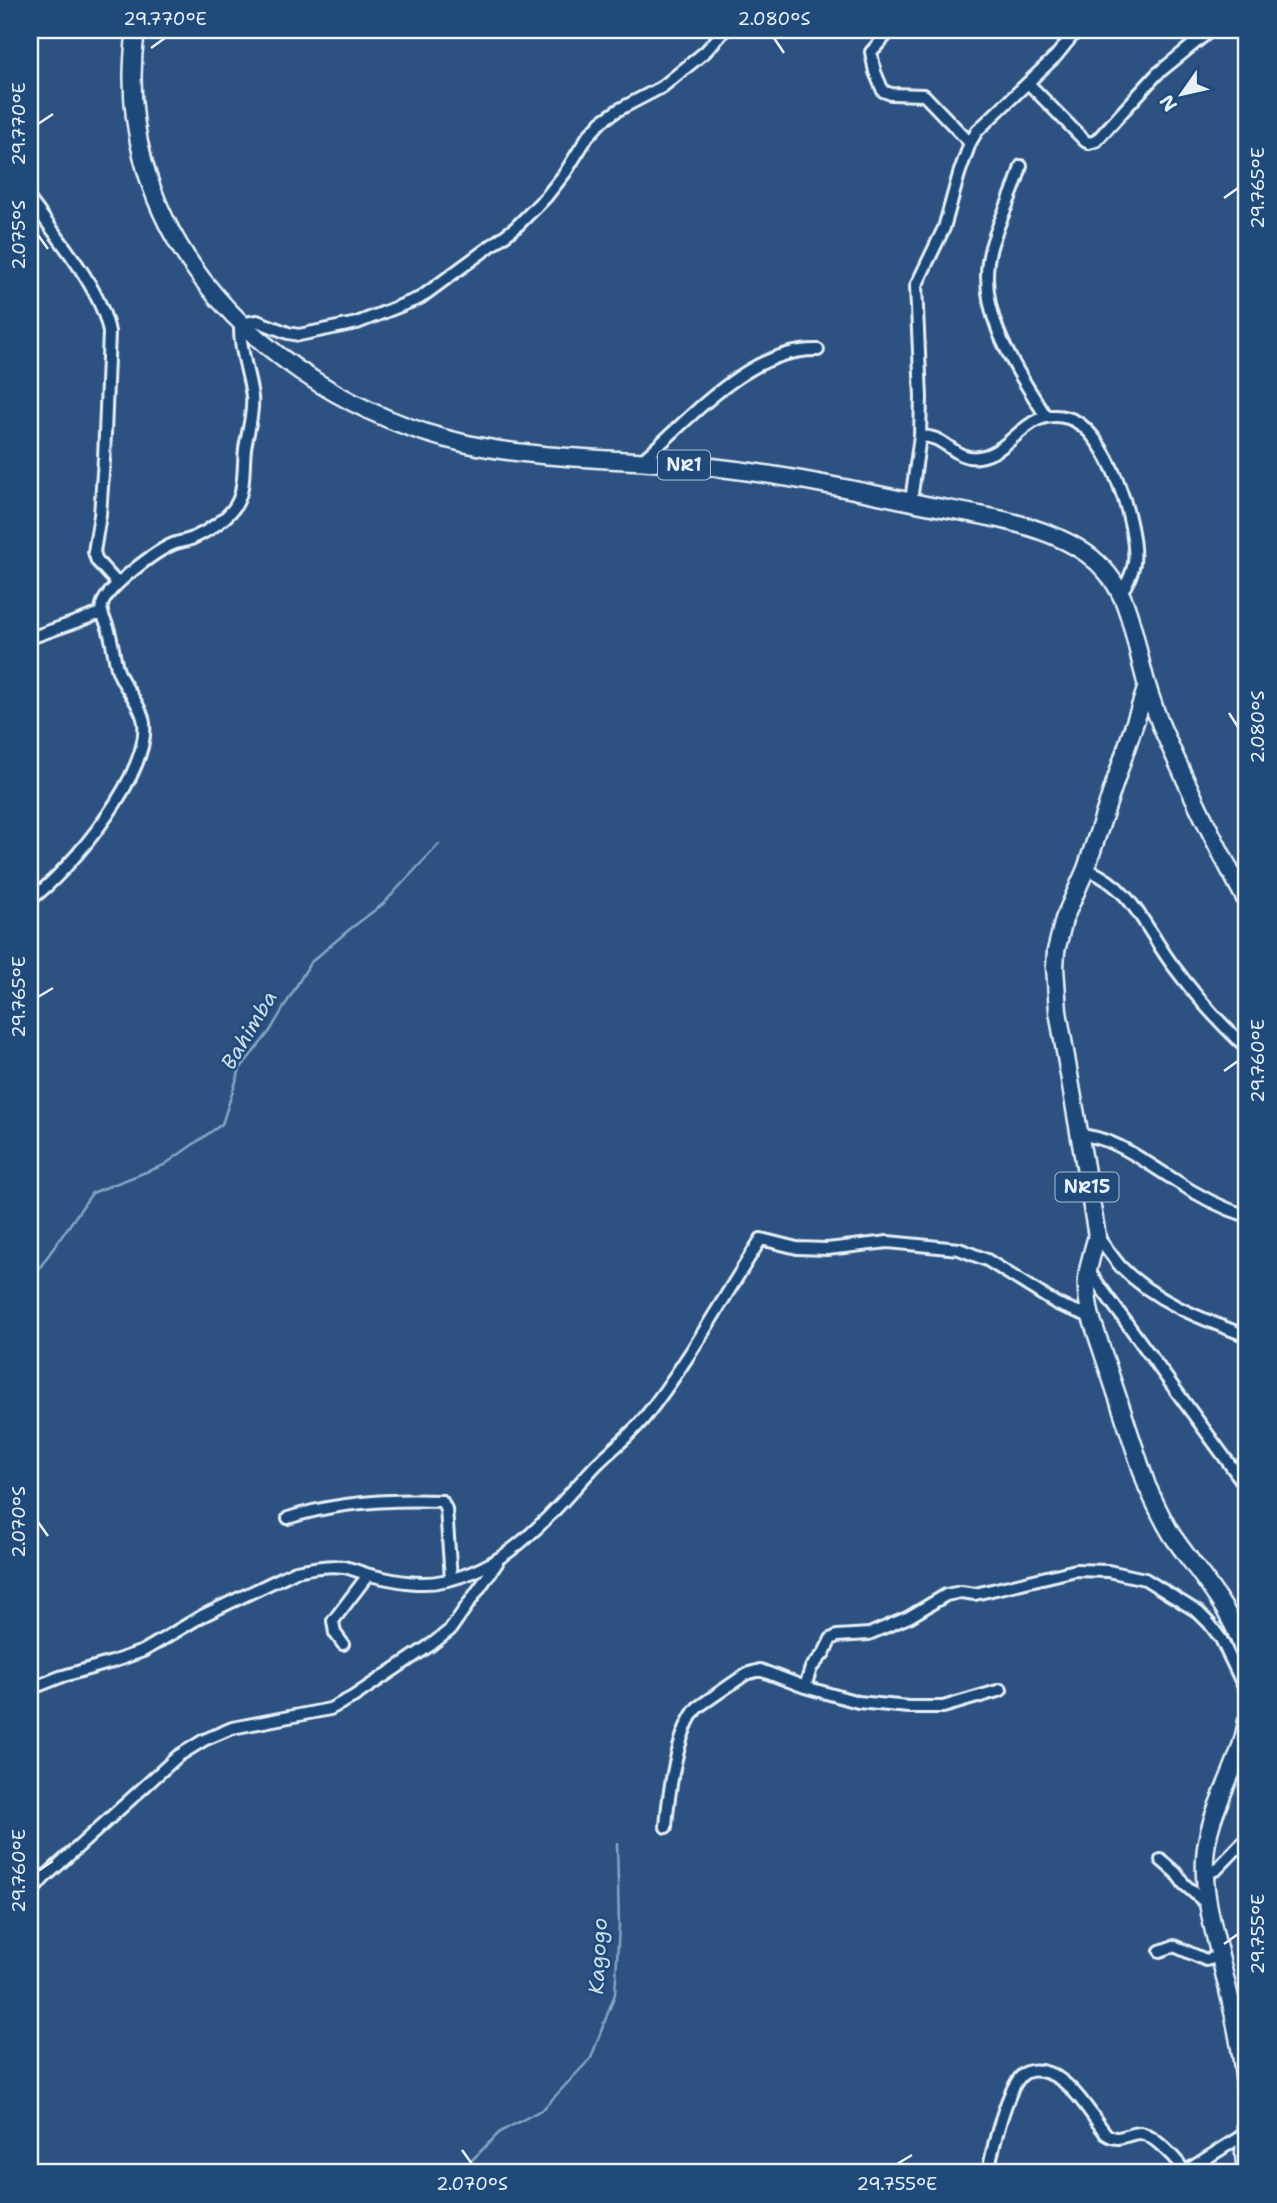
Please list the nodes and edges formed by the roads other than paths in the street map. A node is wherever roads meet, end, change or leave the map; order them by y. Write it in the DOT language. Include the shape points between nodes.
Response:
graph roads {
  1 [pos="135,30"];
  2 [pos="725,30"];
  3 [pos="891,30"];
  4 [pos="1077,30"];
  5 [pos="1211,30"];
  6 [pos="1027,83"];
  7 [pos="970,143"];
  8 [pos="1021,166"];
  9 [pos="30,200"];
  10 [pos="240,324"];
  11 [pos="818,350"];
  12 [pos="1045,415"];
  13 [pos="920,436"];
  14 [pos="641,461"];
  15 [pos="911,501"];
  16 [pos="117,583"];
  17 [pos="1121,592"];
  18 [pos="101,613"];
  19 [pos="30,638"];
  20 [pos="1147,686"];
  21 [pos="1086,869"];
  22 [pos="30,900"];
  23 [pos="1247,902"];
  24 [pos="1247,1048"];
  25 [pos="1079,1135"];
  26 [pos="1247,1216"];
  27 [pos="1097,1236"];
  28 [pos="1087,1269"];
  29 [pos="1091,1317"];
  30 [pos="1247,1336"];
  31 [pos="1247,1458"];
  32 [pos="1237,1473"];
  33 [pos="1247,1488"];
  34 [pos="288,1518"];
  35 [pos="499,1561"];
  36 [pos="368,1575"];
  37 [pos="451,1580"];
  38 [pos="343,1644"];
  39 [pos="1247,1667"];
  40 [pos="805,1687"];
  41 [pos="30,1689"];
  42 [pos="1001,1690"];
  43 [pos="1247,1693"];
  44 [pos="1247,1721"];
  45 [pos="666,1827"];
  46 [pos="1247,1838"];
  47 [pos="1161,1860"];
  48 [pos="30,1870"];
  49 [pos="1204,1875"];
  50 [pos="44,1878"];
  51 [pos="30,1894"];
  52 [pos="1208,1905"];
  53 [pos="1160,1951"];
  54 [pos="1220,1956"];
  55 [pos="1245,2068"];
  56 [pos="1247,2104"];
  57 [pos="1245,2134"];
  58 [pos="1247,2171"];
  59 [pos="988,2173"];
  60 [pos="1184,2173"];
  1 -- 10 [label="highway, NR1" via="133,107 149,184 179,246"];
  2 -- 10 [label="street" via="662,87 602,121 546,197 515,228 420,298 357,323 299,335 257,321"];
  3 -- 7 [label="street" via="871,51 883,91 924,95"];
  4 -- 6 [label="street"];
  5 -- 6 [label="street" via="1166,65 1092,143"];
  6 -- 7 [label="street" via="985,122"];
  7 -- 13 [label="street" via="944,228 916,286"];
  8 -- 12 [label="street" via="990,250 987,292 1016,369"];
  9 -- 16 [label="street" via="107,318 104,459 94,552"];
  10 -- 14 [label="highway, NR1" via="301,373 399,422 463,443"];
  10 -- 16 [label="street" via="253,400 239,499 232,511 209,528 173,544"];
  11 -- 14 [label="street" via="779,355 746,372"];
  12 -- 13 [label="street" via="1000,449 979,457 966,457 934,438"];
  12 -- 17 [label="street" via="1070,418 1080,425 1103,449 1111,466 1134,550 1131,576"];
  13 -- 15 [label="street"];
  14 -- 15 [label="highway, NR1" via="715,467"];
  15 -- 17 [label="highway, NR1" via="1003,521 1075,546 1101,567"];
  16 -- 18 [label="street"];
  17 -- 20 [label="highway, NR1"];
  18 -- 19 [label="street"];
  18 -- 22 [label="street" via="118,671 143,718 144,745 131,776 89,841"];
  20 -- 21 [label="highway, NR15"];
  20 -- 23 [label="highway, NR1" via="1162,727"];
  21 -- 24 [label="street" via="1122,891 1171,964"];
  21 -- 25 [label="highway, NR15" via="1063,919 1055,967"];
  25 -- 26 [label="street" via="1111,1142 1176,1182"];
  25 -- 27 [label="highway, NR15"];
  27 -- 28 [label="highway, NR15"];
  27 -- 30 [label="street" via="1120,1265 1150,1291 1173,1306"];
  28 -- 29 [label="highway, NR15"];
  28 -- 32 [label="street"];
  29 -- 35 [label="street" via="1057,1304 959,1249 888,1242 797,1248 761,1239 641,1422 551,1516"];
  29 -- 39 [label="highway, NR15" via="1157,1510 1229,1617"];
  31 -- 32 [label="street"];
  32 -- 33 [label="street"];
  34 -- 37 [label="street" via="372,1503 442,1501"];
  35 -- 37 [label="street"];
  35 -- 50 [label="street" via="450,1630 432,1644 330,1709 232,1728 204,1740 178,1756"];
  36 -- 37 [label="street" via="422,1583"];
  36 -- 38 [label="street" via="333,1621"];
  36 -- 41 [label="street" via="345,1567 296,1571 202,1616 143,1651"];
  40 -- 42 [label="street" via="859,1702 909,1707 943,1707"];
  40 -- 43 [label="street" via="811,1668 837,1636 869,1634 946,1595 975,1594 1076,1570 1145,1578 1198,1612 1221,1639"];
  40 -- 45 [label="street" via="760,1670 746,1674 694,1710 677,1758"];
  44 -- 49 [label="highway" via="1209,1830"];
  46 -- 49 [label="street" via="1217,1869"];
  47 -- 52 [label="street"];
  48 -- 50 [label="street"];
  49 -- 52 [label="highway"];
  50 -- 51 [label="street"];
  52 -- 54 [label="highway"];
  53 -- 54 [label="street" via="1174,1946 1206,1960"];
  54 -- 55 [label="highway"];
  55 -- 56 [label="highway"];
  56 -- 57 [label="highway"];
  57 -- 58 [label="highway"];
  57 -- 60 [label="street"];
  59 -- 60 [label="street" via="1008,2099 1022,2076 1034,2071 1063,2081 1106,2134 1119,2139 1142,2133 1149,2136"];
}
